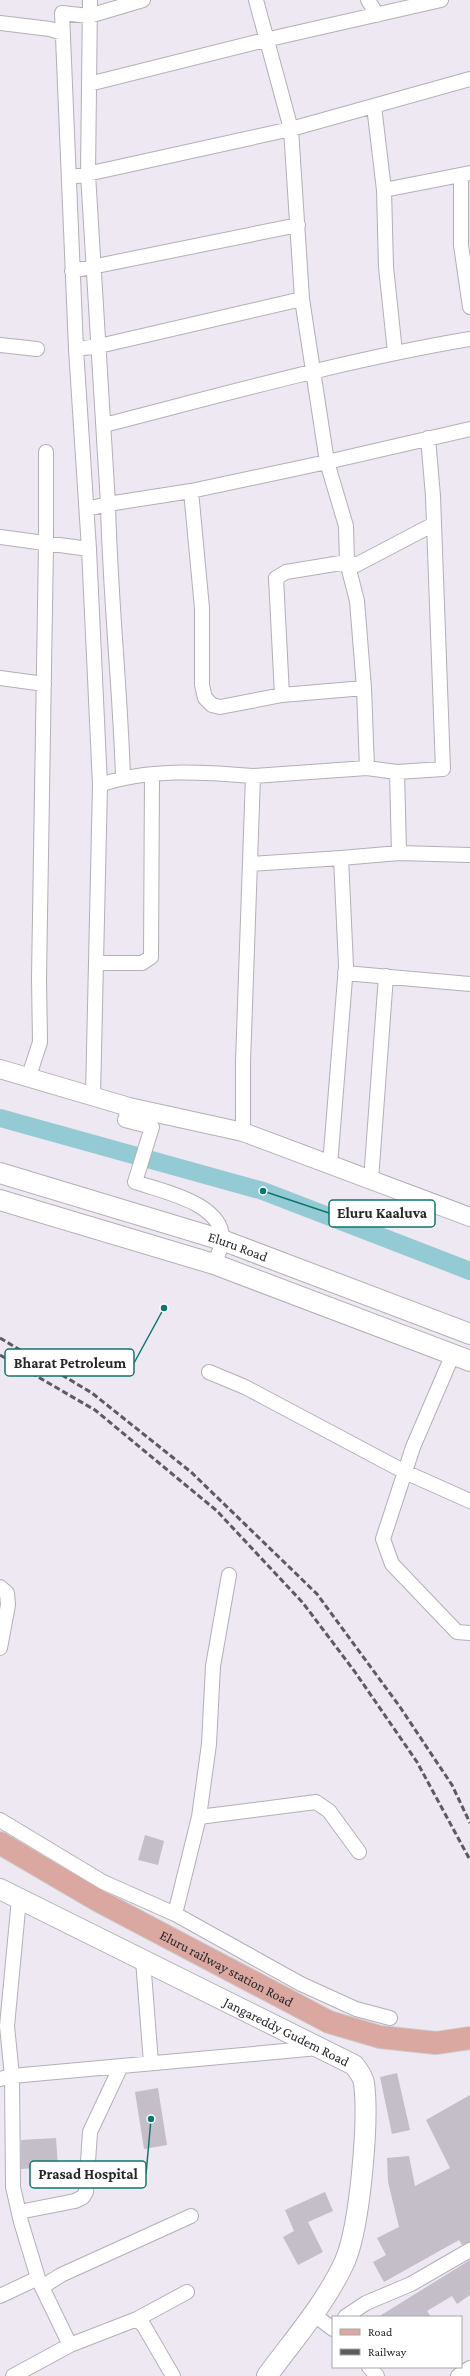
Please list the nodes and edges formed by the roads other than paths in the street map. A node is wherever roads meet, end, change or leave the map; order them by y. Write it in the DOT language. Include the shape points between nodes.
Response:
graph roads {
  1 [pos="90,0"];
  2 [pos="143,0"];
  3 [pos="256,0"];
  4 [pos="368,0"];
  5 [pos="442,0"];
  6 [pos="63,7"];
  7 [pos="377,15"];
  8 [pos="89,16"];
  9 [pos="0,23"];
  10 [pos="56,31"];
  11 [pos="265,40"];
  12 [pos="470,79"];
  13 [pos="89,84"];
  14 [pos="374,106"];
  15 [pos="291,129"];
  16 [pos="88,174"];
  17 [pos="465,174"];
  18 [pos="68,178"];
  19 [pos="384,190"];
  20 [pos="298,225"];
  21 [pos="92,268"];
  22 [pos="72,271"];
  23 [pos="302,299"];
  24 [pos="470,307"];
  25 [pos="470,339"];
  26 [pos="0,345"];
  27 [pos="99,346"];
  28 [pos="37,349"];
  29 [pos="76,349"];
  30 [pos="395,352"];
  31 [pos="315,371"];
  32 [pos="104,425"];
  33 [pos="470,429"];
  34 [pos="428,438"];
  35 [pos="46,452"];
  36 [pos="327,462"];
  37 [pos="191,491"];
  38 [pos="108,504"];
  39 [pos="87,509"];
  40 [pos="434,524"];
  41 [pos="0,537"];
  42 [pos="51,545"];
  43 [pos="83,548"];
  44 [pos="347,562"];
  45 [pos="0,678"];
  46 [pos="44,684"];
  47 [pos="364,688"];
  48 [pos="282,695"];
  49 [pos="367,768"];
  50 [pos="397,772"];
  51 [pos="152,775"];
  52 [pos="253,776"];
  53 [pos="123,777"];
  54 [pos="100,785"];
  55 [pos="399,853"];
  56 [pos="470,856"];
  57 [pos="341,858"];
  58 [pos="251,864"];
  59 [pos="96,964"];
  60 [pos="345,973"];
  61 [pos="386,976"];
  62 [pos="470,984"];
  63 [pos="0,1070"];
  64 [pos="34,1081"];
  65 [pos="93,1096"];
  66 [pos="127,1113"];
  67 [pos="243,1132"];
  68 [pos="330,1165"];
  69 [pos="0,1173"];
  70 [pos="371,1180"];
  71 [pos="0,1200"];
  72 [pos="470,1217"];
  73 [pos="222,1240"];
  74 [pos="214,1264"];
  75 [pos="470,1334"];
  76 [pos="462,1357"];
  77 [pos="209,1372"];
  78 [pos="405,1472"];
  79 [pos="470,1501"];
  80 [pos="229,1574"];
  81 [pos="0,1586"];
  82 [pos="470,1633"];
  83 [pos="0,1648"];
  84 [pos="199,1817"];
  85 [pos="0,1820"];
  86 [pos="0,1843"];
  87 [pos="359,1852"];
  88 [pos="0,1889"];
  89 [pos="19,1899"];
  90 [pos="174,1914"];
  91 [pos="143,1960"];
  92 [pos="390,2018"];
  93 [pos="4,2025"];
  94 [pos="470,2038"];
  95 [pos="320,2048"];
  96 [pos="151,2063"];
  97 [pos="122,2066"];
  98 [pos="6,2077"];
  99 [pos="19,2212"];
  100 [pos="191,2216"];
  101 [pos="470,2250"];
  102 [pos="40,2283"];
  103 [pos="187,2292"];
  104 [pos="0,2296"];
  105 [pos="313,2314"];
  106 [pos="346,2316"];
  107 [pos="137,2319"];
  108 [pos="332,2327"];
  109 [pos="70,2345"];
  110 [pos="370,2368"];
  111 [pos="470,2368"];
  112 [pos="13,2376"];
  113 [pos="173,2376"];
  114 [pos="266,2376"];
  115 [pos="377,2376"];
  116 [pos="458,2376"];
  1 -- 8 [label="street"];
  2 -- 8 [label="street"];
  3 -- 11 [label="street"];
  4 -- 7 [label="street"];
  5 -- 7 [label="street"];
  6 -- 8 [label="street"];
  6 -- 10 [label="street"];
  7 -- 11 [label="street"];
  8 -- 13 [label="street"];
  9 -- 10 [label="street"];
  10 -- 18 [label="street"];
  11 -- 13 [label="street"];
  11 -- 15 [label="street"];
  12 -- 14 [label="street"];
  13 -- 16 [label="street"];
  14 -- 15 [label="street"];
  14 -- 19 [label="street"];
  15 -- 16 [label="street"];
  15 -- 20 [label="street"];
  16 -- 18 [label="street"];
  16 -- 21 [label="street"];
  17 -- 19 [label="street"];
  17 -- 24 [label="street" via="461,245"];
  18 -- 22 [label="street"];
  19 -- 30 [label="street" via="386,266"];
  20 -- 21 [label="street"];
  20 -- 23 [label="street"];
  21 -- 22 [label="street"];
  21 -- 27 [label="street"];
  22 -- 29 [label="street"];
  23 -- 27 [label="street"];
  23 -- 31 [label="street"];
  25 -- 30 [label="street"];
  26 -- 28 [label="street"];
  27 -- 29 [label="street"];
  27 -- 32 [label="street"];
  29 -- 39 [label="street"];
  30 -- 31 [label="street"];
  31 -- 32 [label="street"];
  31 -- 36 [label="street"];
  32 -- 38 [label="street"];
  33 -- 34 [label="street"];
  34 -- 36 [label="street"];
  34 -- 40 [label="street"];
  35 -- 42 [label="street"];
  36 -- 37 [label="street"];
  36 -- 44 [label="street" via="346,526"];
  37 -- 38 [label="street"];
  37 -- 48 [label="street" via="202,608 202,685 205,698 220,707"];
  38 -- 39 [label="street"];
  38 -- 53 [label="street"];
  39 -- 43 [label="street"];
  40 -- 44 [label="street" via="356,565"];
  40 -- 50 [label="street" via="443,770"];
  41 -- 42 [label="street"];
  42 -- 43 [label="street"];
  42 -- 46 [label="street"];
  43 -- 54 [label="street"];
  44 -- 47 [label="street" via="357,601"];
  44 -- 48 [label="street" via="286,572 276,578"];
  45 -- 46 [label="street"];
  46 -- 64 [label="street" via="39,978 41,1028"];
  47 -- 48 [label="street"];
  47 -- 49 [label="street"];
  49 -- 50 [label="street"];
  49 -- 52 [label="street"];
  50 -- 55 [label="street"];
  51 -- 52 [label="street" via="200,771"];
  51 -- 53 [label="street"];
  51 -- 59 [label="street" via="151,957 142,963"];
  52 -- 58 [label="street"];
  53 -- 54 [label="street"];
  54 -- 59 [label="street"];
  55 -- 56 [label="street"];
  55 -- 57 [label="street"];
  57 -- 58 [label="street"];
  57 -- 60 [label="street"];
  58 -- 67 [label="street" via="243,1055"];
  59 -- 65 [label="street"];
  60 -- 61 [label="street"];
  60 -- 68 [label="street"];
  61 -- 62 [label="street"];
  61 -- 70 [label="street"];
  63 -- 64 [label="street"];
  64 -- 65 [label="street"];
  65 -- 66 [label="street"];
  66 -- 67 [label="street"];
  66 -- 73 [label="street" via="152,1127 135,1182 204,1208 220,1228"];
  67 -- 68 [label="street"];
  68 -- 70 [label="street"];
  69 -- 73 [label="main road, Eluru Road"];
  70 -- 72 [label="street"];
  71 -- 74 [label="main road, Eluru Road"];
  73 -- 74 [label="street"];
  73 -- 75 [label="main road, Eluru Road"];
  74 -- 76 [label="main road, Eluru Road"];
  76 -- 78 [label="street" via="413,1447"];
  77 -- 78 [label="street" via="245,1387"];
  78 -- 79 [label="street"];
  78 -- 82 [label="street" via="383,1539 386,1551 392,1564 456,1632"];
  80 -- 84 [label="street" via="213,1666 209,1744"];
  81 -- 83 [label="street" via="7,1593 8,1605"];
  84 -- 87 [label="street" via="316,1802 329,1811"];
  84 -- 90 [label="street"];
  85 -- 90 [label="street" via="104,1882"];
  86 -- 94 [label="main road, Eluru railway station Road" via="99,1902 329,2022 380,2038 436,2043"];
  88 -- 89 [label="main road, Jangareddy Gudem Road"];
  89 -- 91 [label="main road, Jangareddy Gudem Road"];
  89 -- 93 [label="street"];
  90 -- 92 [label="street" via="301,1984 356,2009"];
  91 -- 95 [label="main road, Jangareddy Gudem Road"];
  91 -- 96 [label="street"];
  93 -- 98 [label="street"];
  95 -- 96 [label="street"];
  95 -- 105 [label="main road, Jangareddy Gudem Road" via="354,2065 364,2082 365,2107 362,2168 354,2227 347,2253 322,2302"];
  96 -- 97 [label="street"];
  97 -- 98 [label="street"];
  97 -- 99 [label="street" via="90,2132 84,2197"];
  98 -- 99 [label="street" via="13,2187"];
  99 -- 102 [label="street"];
  100 -- 102 [label="street"];
  101 -- 106 [label="street" via="411,2284 366,2303"];
  102 -- 104 [label="street"];
  102 -- 109 [label="street"];
  103 -- 107 [label="street"];
  105 -- 108 [label="street"];
  105 -- 114 [label="main road, Jangareddy Gudem Road"];
  107 -- 109 [label="street"];
  107 -- 113 [label="street" via="144,2326"];
  109 -- 112 [label="street"];
  110 -- 115 [label="street"];
  111 -- 116 [label="street"];
}
